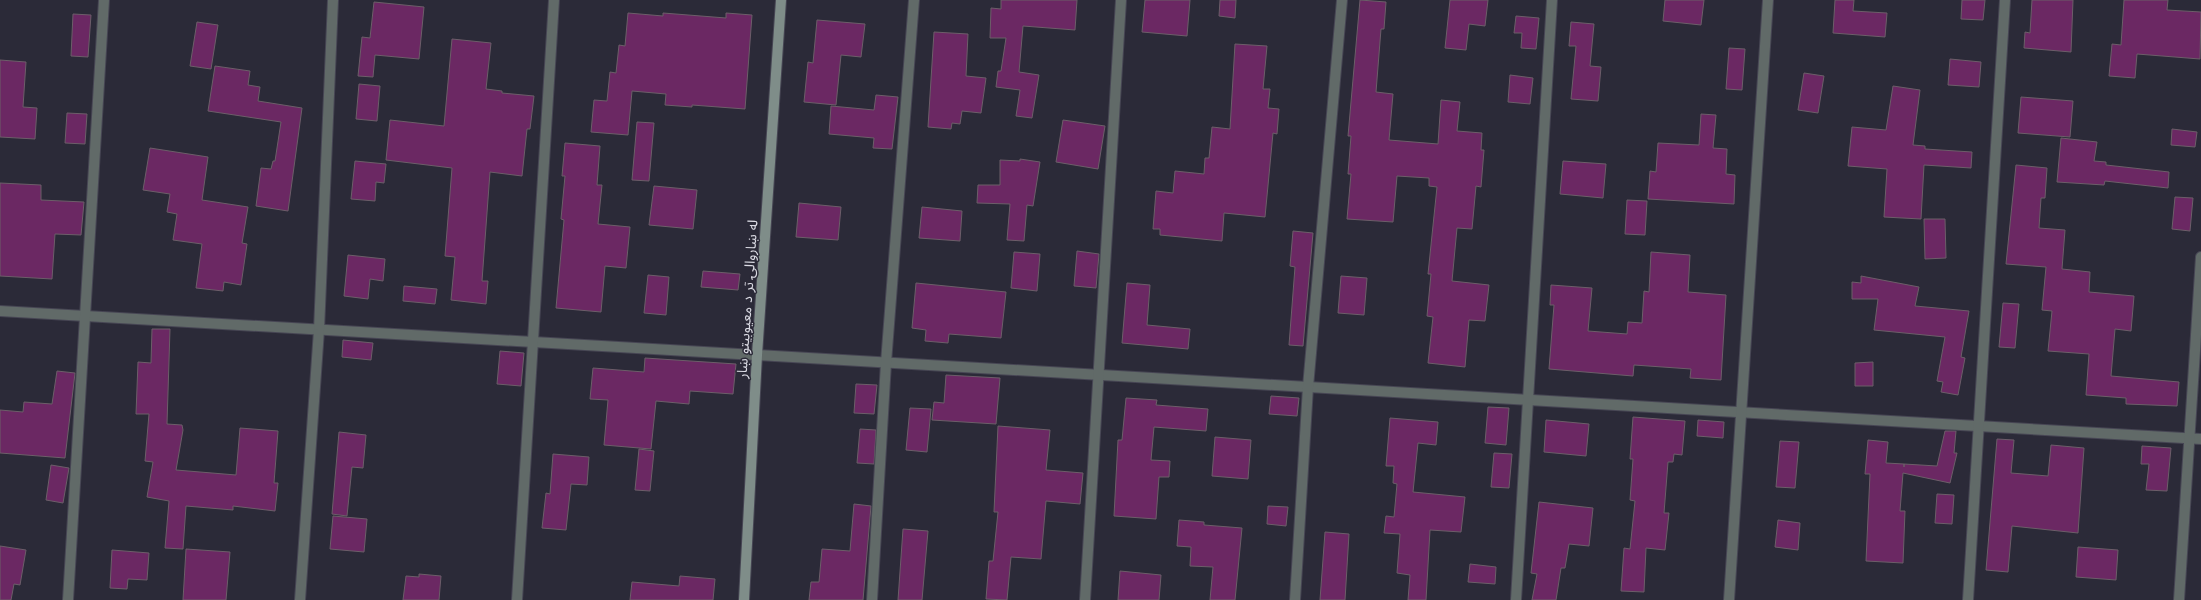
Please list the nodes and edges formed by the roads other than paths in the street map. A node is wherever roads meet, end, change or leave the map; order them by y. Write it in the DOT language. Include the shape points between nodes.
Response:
graph roads {
  1 [pos="104,0"];
  2 [pos="334,0"];
  3 [pos="554,0"];
  4 [pos="781,0"];
  5 [pos="914,0"];
  6 [pos="1121,0"];
  7 [pos="1342,0"];
  8 [pos="1552,0"];
  9 [pos="1768,0"];
  10 [pos="2005,0"];
  11 [pos="2201,257"];
  12 [pos="0,311"];
  13 [pos="86,316"];
  14 [pos="319,330"];
  15 [pos="532,342"];
  16 [pos="757,355"];
  17 [pos="886,363"];
  18 [pos="1099,375"];
  19 [pos="1308,387"];
  20 [pos="1528,400"];
  21 [pos="1742,412"];
  22 [pos="1979,426"];
  23 [pos="2189,438"];
  24 [pos="2201,439"];
  25 [pos="68,600"];
  26 [pos="300,600"];
  27 [pos="517,600"];
  28 [pos="744,600"];
  29 [pos="872,600"];
  30 [pos="1085,600"];
  31 [pos="1295,600"];
  32 [pos="1516,600"];
  33 [pos="1729,600"];
  34 [pos="1968,600"];
  35 [pos="2179,600"];
  1 -- 13 [label="street"];
  2 -- 14 [label="street"];
  3 -- 15 [label="street"];
  4 -- 16 [label="street, له ښاروالۍ تر د معیوبیتو ښار"];
  5 -- 17 [label="street"];
  6 -- 18 [label="street"];
  7 -- 19 [label="street"];
  8 -- 20 [label="street"];
  9 -- 21 [label="street"];
  10 -- 22 [label="street"];
  11 -- 23 [label="street"];
  12 -- 13 [label="street"];
  13 -- 14 [label="street"];
  13 -- 25 [label="street"];
  14 -- 15 [label="street"];
  14 -- 26 [label="street"];
  15 -- 16 [label="street"];
  15 -- 27 [label="street"];
  16 -- 17 [label="street"];
  16 -- 28 [label="street, له ښاروالۍ تر د معیوبیتو ښار"];
  17 -- 18 [label="street"];
  17 -- 29 [label="street"];
  18 -- 19 [label="street"];
  18 -- 30 [label="street"];
  19 -- 20 [label="street"];
  19 -- 31 [label="street"];
  20 -- 21 [label="street"];
  20 -- 32 [label="street"];
  21 -- 22 [label="street"];
  21 -- 33 [label="street"];
  22 -- 23 [label="street"];
  22 -- 34 [label="street"];
  23 -- 24 [label="street"];
  23 -- 35 [label="street"];
}
